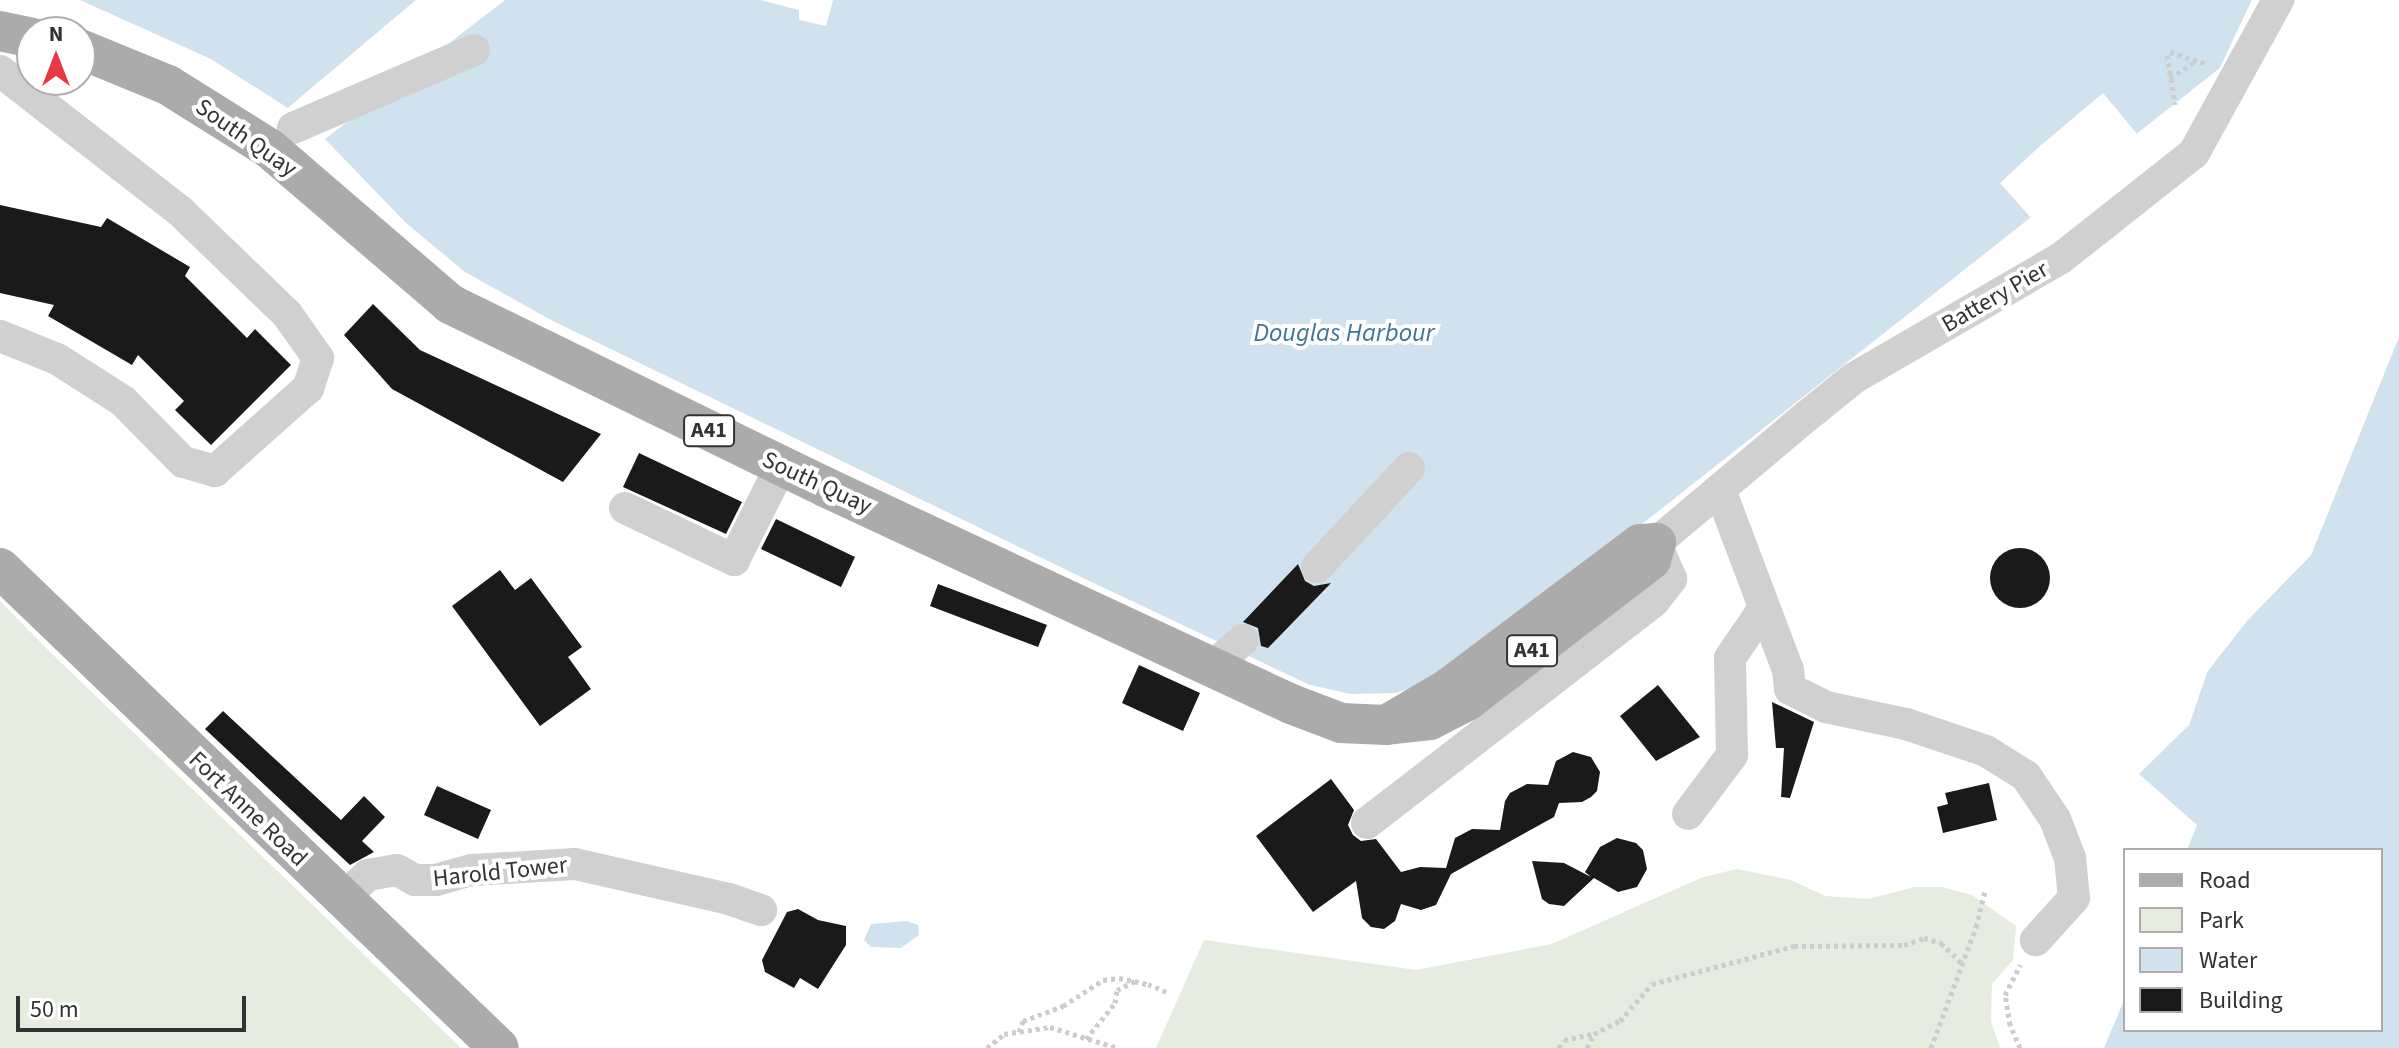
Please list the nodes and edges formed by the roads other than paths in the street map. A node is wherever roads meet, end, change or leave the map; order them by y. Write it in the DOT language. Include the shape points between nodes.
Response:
graph roads {
  1 [pos="2278,0"];
  2 [pos="474,50"];
  3 [pos="96,56"];
  4 [pos="0,71"];
  5 [pos="293,128"];
  6 [pos="0,336"];
  7 [pos="781,466"];
  8 [pos="1409,468"];
  9 [pos="1720,490"];
  10 [pos="625,508"];
  11 [pos="1656,543"];
  12 [pos="1317,567"];
  13 [pos="0,568"];
  14 [pos="1764,608"];
  15 [pos="1386,725"];
  16 [pos="1688,814"];
  17 [pos="1367,823"];
  18 [pos="341,900"];
  19 [pos="761,910"];
  20 [pos="2036,940"];
  21 [pos="498,1048"];
  1 -- 9 [label="street, Battery Pier" via="2194,153 2061,258 1854,378"];
  2 -- 5 [label="street"];
  3 -- 7 [label="main road, South Quay / A41" via="168,85 270,149 450,304"];
  4 -- 6 [label="street" via="181,212 287,314 318,358 308,388 215,471 183,462 123,401 57,359"];
  7 -- 10 [label="street" via="734,560"];
  7 -- 15 [label="main road, South Quay / A41" via="1230,652 1341,723"];
  8 -- 12 [label="street"];
  9 -- 11 [label="street, Battery Pier"];
  9 -- 14 [label="street"];
  11 -- 15 [label="main road, Battery Pier / A41" via="1651,560 1467,701 1430,720"];
  11 -- 17 [label="street" via="1671,579 1654,601"];
  13 -- 18 [label="main road, Fort Anne Road"];
  14 -- 16 [label="street" via="1730,658 1732,755"];
  14 -- 20 [label="street" via="1790,689 1826,707 1906,724 1986,751 2026,776 2055,819 2070,858 2074,898"];
  18 -- 19 [label="street, Harold Tower" via="368,875 397,870 415,880 436,880 472,870 575,864"];
  18 -- 21 [label="main road, Fort Anne Road"];
}
